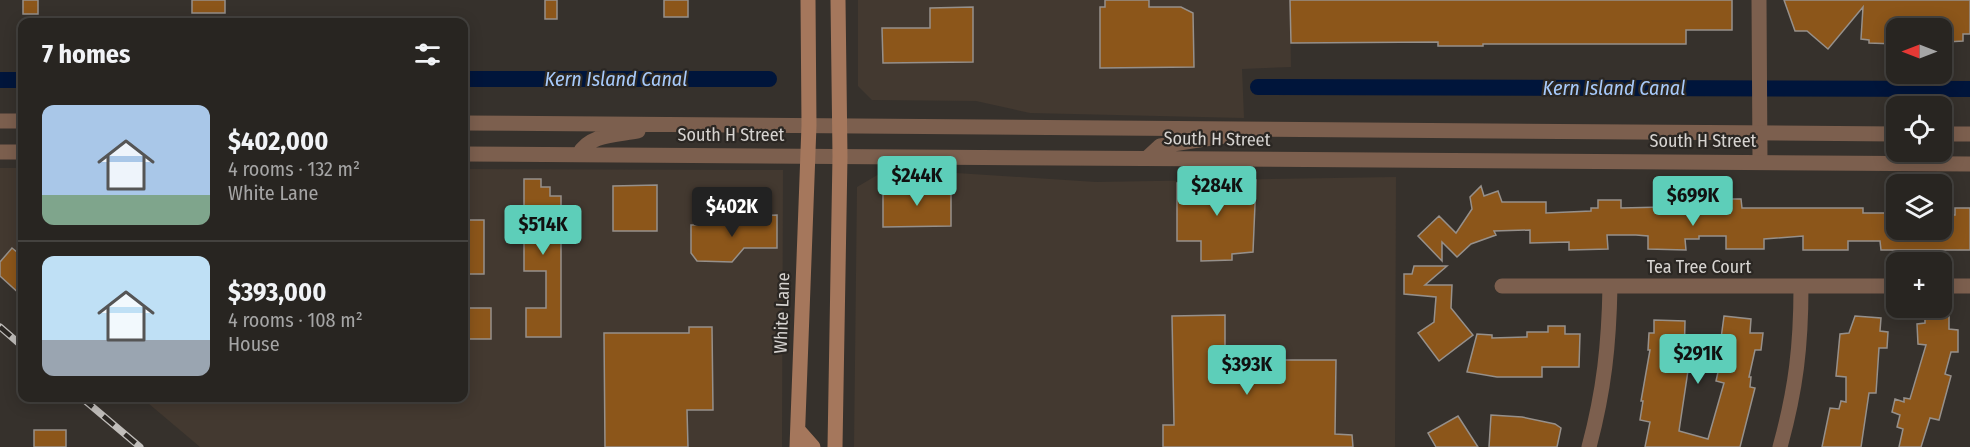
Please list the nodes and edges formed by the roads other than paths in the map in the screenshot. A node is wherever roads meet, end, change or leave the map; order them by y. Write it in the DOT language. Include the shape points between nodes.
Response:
graph roads {
  1 [pos="808,0"];
  2 [pos="838,0"];
  3 [pos="1759,0"];
  4 [pos="0,121"];
  5 [pos="18,121"];
  6 [pos="468,123"];
  7 [pos="679,124"];
  8 [pos="809,125"];
  9 [pos="839,125"];
  10 [pos="1268,129"];
  11 [pos="1759,133"];
  12 [pos="1886,134"];
  13 [pos="1952,134"];
  14 [pos="1970,134"];
  15 [pos="0,152"];
  16 [pos="18,152"];
  17 [pos="468,154"];
  18 [pos="579,154"];
  19 [pos="807,155"];
  20 [pos="840,156"];
  21 [pos="1147,158"];
  22 [pos="1760,161"];
  23 [pos="1970,164"];
  24 [pos="1502,286"];
  25 [pos="1610,286"];
  26 [pos="1802,286"];
  27 [pos="1886,286"];
  28 [pos="1952,286"];
  29 [pos="1970,286"];
  30 [pos="798,430"];
  31 [pos="798,447"];
  32 [pos="813,447"];
  33 [pos="836,447"];
  34 [pos="1589,447"];
  35 [pos="1780,447"];
  1 -- 8 [label="main road, White Lane"];
  2 -- 9 [label="main road"];
  3 -- 11 [label="street"];
  4 -- 5 [label="street"];
  6 -- 7 [label="street, South H Street"];
  7 -- 8 [label="street, South H Street"];
  7 -- 18 [label="street" via="600,138 583,145"];
  8 -- 9 [label="street, South H Street"];
  8 -- 19 [label="main road, White Lane"];
  9 -- 10 [label="street, South H Street"];
  9 -- 20 [label="main road"];
  10 -- 11 [label="street, South H Street"];
  10 -- 21 [label="street" via="1160,146"];
  11 -- 12 [label="street, South H Street"];
  11 -- 22 [label="street"];
  13 -- 14 [label="street"];
  15 -- 16 [label="street"];
  17 -- 18 [label="street, South H Street"];
  18 -- 19 [label="street, South H Street"];
  19 -- 20 [label="street, South H Street"];
  19 -- 30 [label="main road, White Lane"];
  20 -- 21 [label="street, South H Street"];
  20 -- 33 [label="main road"];
  21 -- 22 [label="street, South H Street"];
  22 -- 23 [label="street, South H Street"];
  24 -- 25 [label="street, Tea Tree Court"];
  25 -- 26 [label="street, Tea Tree Court"];
  25 -- 34 [label="street" via="1610,343"];
  26 -- 27 [label="street, Tea Tree Court"];
  26 -- 35 [label="street" via="1797,380"];
  28 -- 29 [label="street"];
  30 -- 31 [label="main road, White Lane"];
  30 -- 32 [label="main road"];
}
